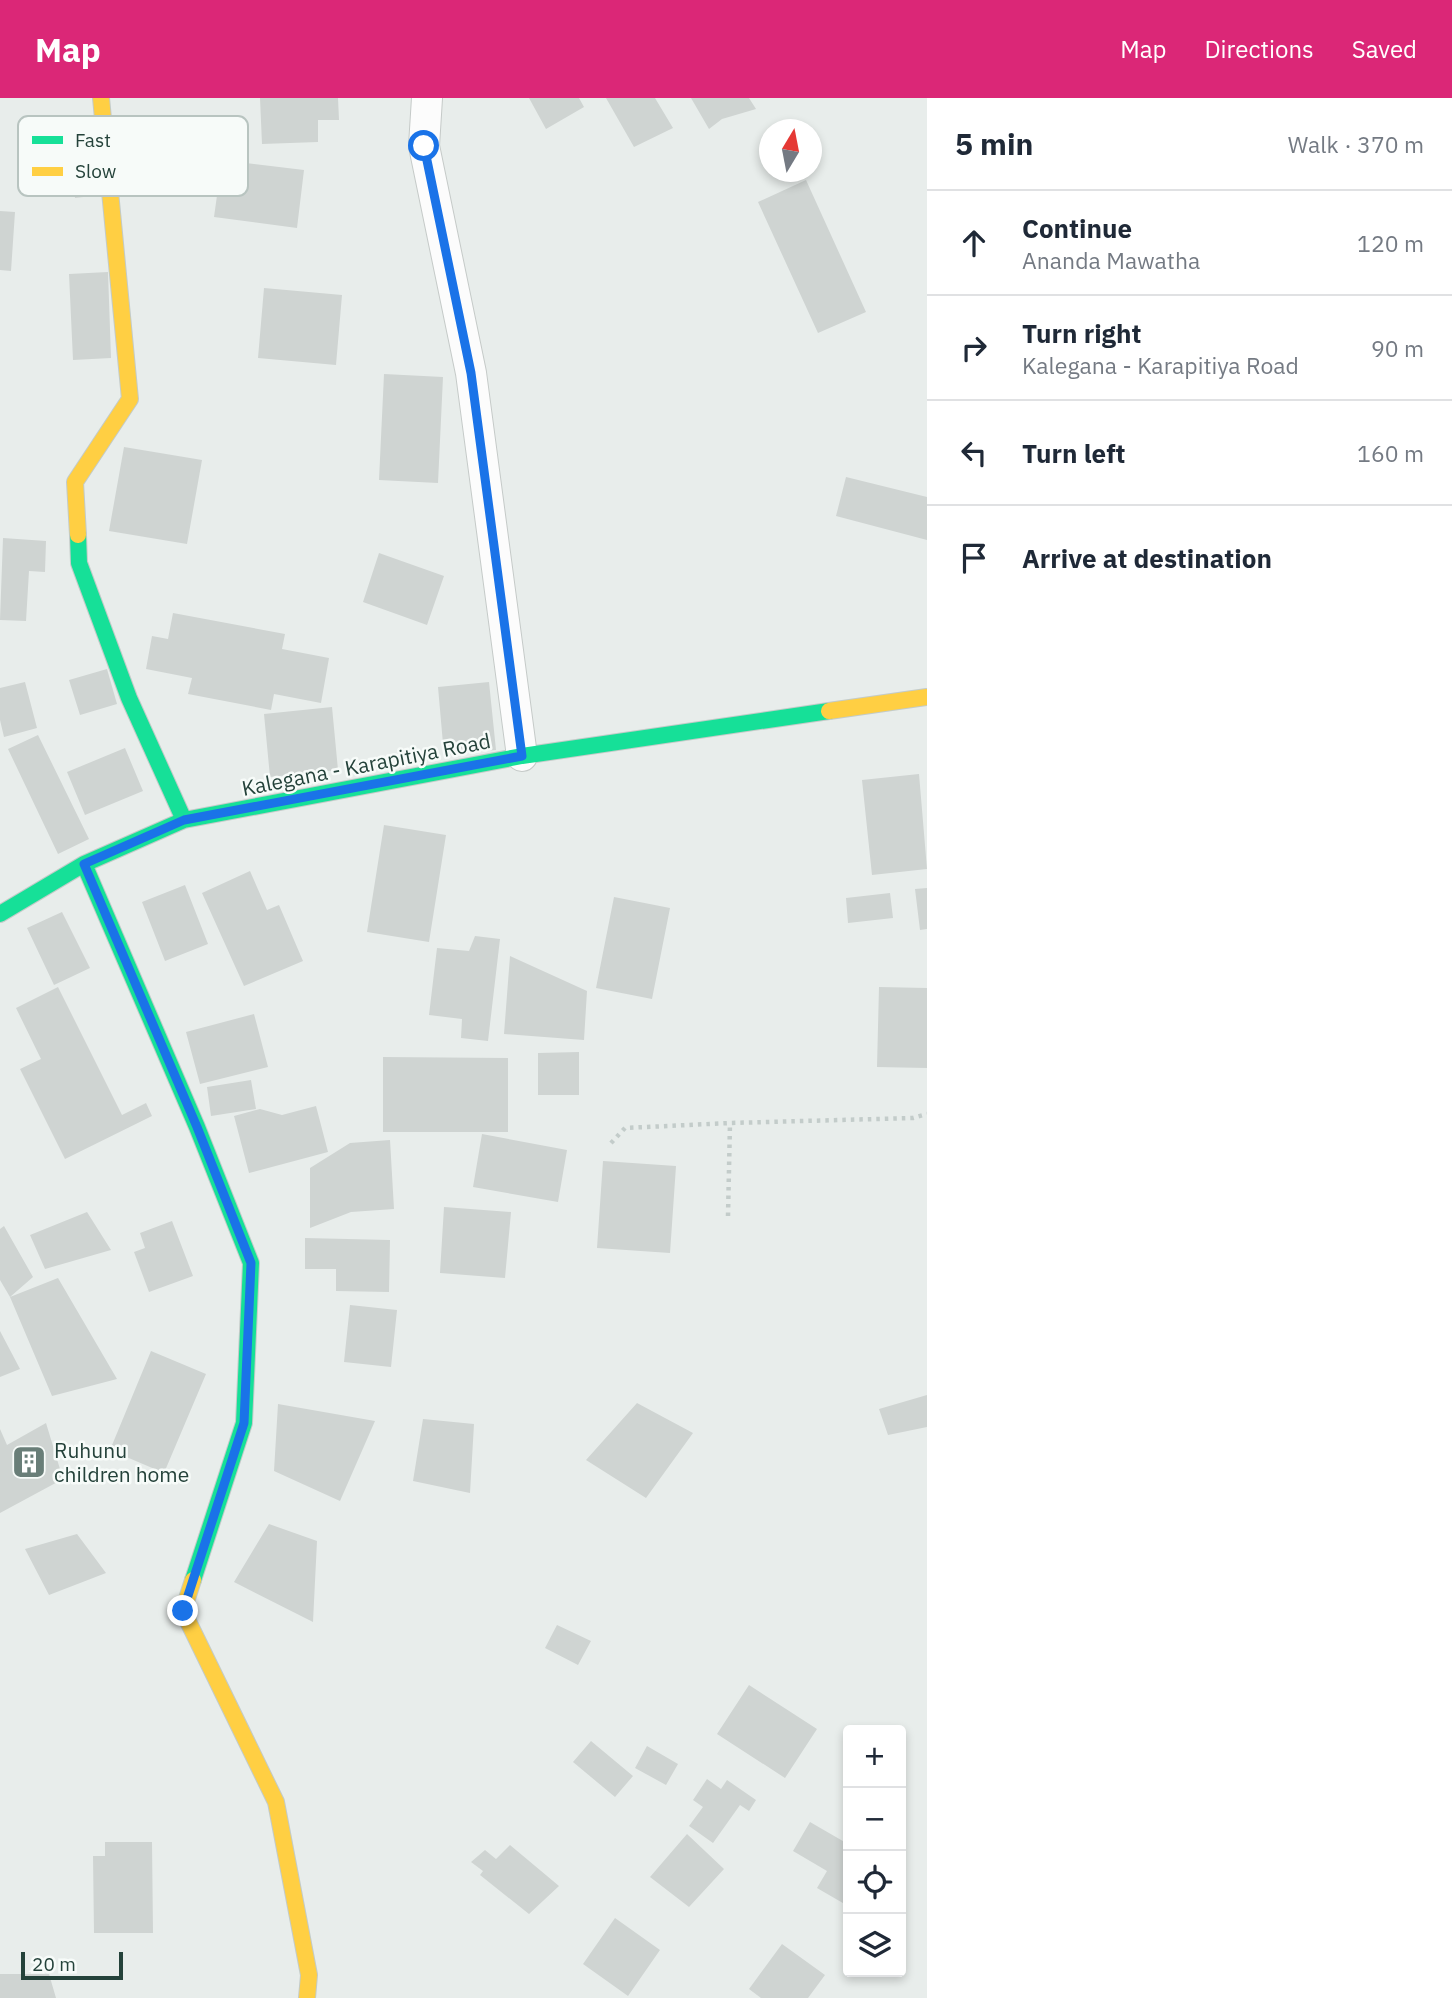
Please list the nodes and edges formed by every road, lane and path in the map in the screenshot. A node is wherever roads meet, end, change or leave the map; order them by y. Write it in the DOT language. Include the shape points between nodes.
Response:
graph roads {
  1 [pos="101,98"];
  2 [pos="427,98"];
  3 [pos="103,116"];
  4 [pos="110,196"];
  5 [pos="927,697"];
  6 [pos="522,756"];
  7 [pos="184,820"];
  8 [pos="84,864"];
  9 [pos="0,914"];
  10 [pos="927,1114"];
  11 [pos="730,1123"];
  12 [pos="611,1143"];
  13 [pos="728,1216"];
  14 [pos="306,1998"];
  1 -- 3 [label="street"];
  2 -- 6 [label="street" via="424,146 471,373"];
  4 -- 7 [label="street" via="130,399 75,482 79,563 129,698"];
  5 -- 6 [label="street, Kalegana - Karapitiya Road"];
  6 -- 7 [label="street, Kalegana - Karapitiya Road"];
  7 -- 8 [label="street, Kalegana - Karapitiya Road"];
  8 -- 9 [label="street, Kalegana - Karapitiya Road"];
  8 -- 14 [label="street" via="251,1263 244,1423 183,1611 276,1802 309,1975"];
  10 -- 11 [label="path"];
  11 -- 12 [label="path" via="625,1128"];
  11 -- 13 [label="path"];
}
